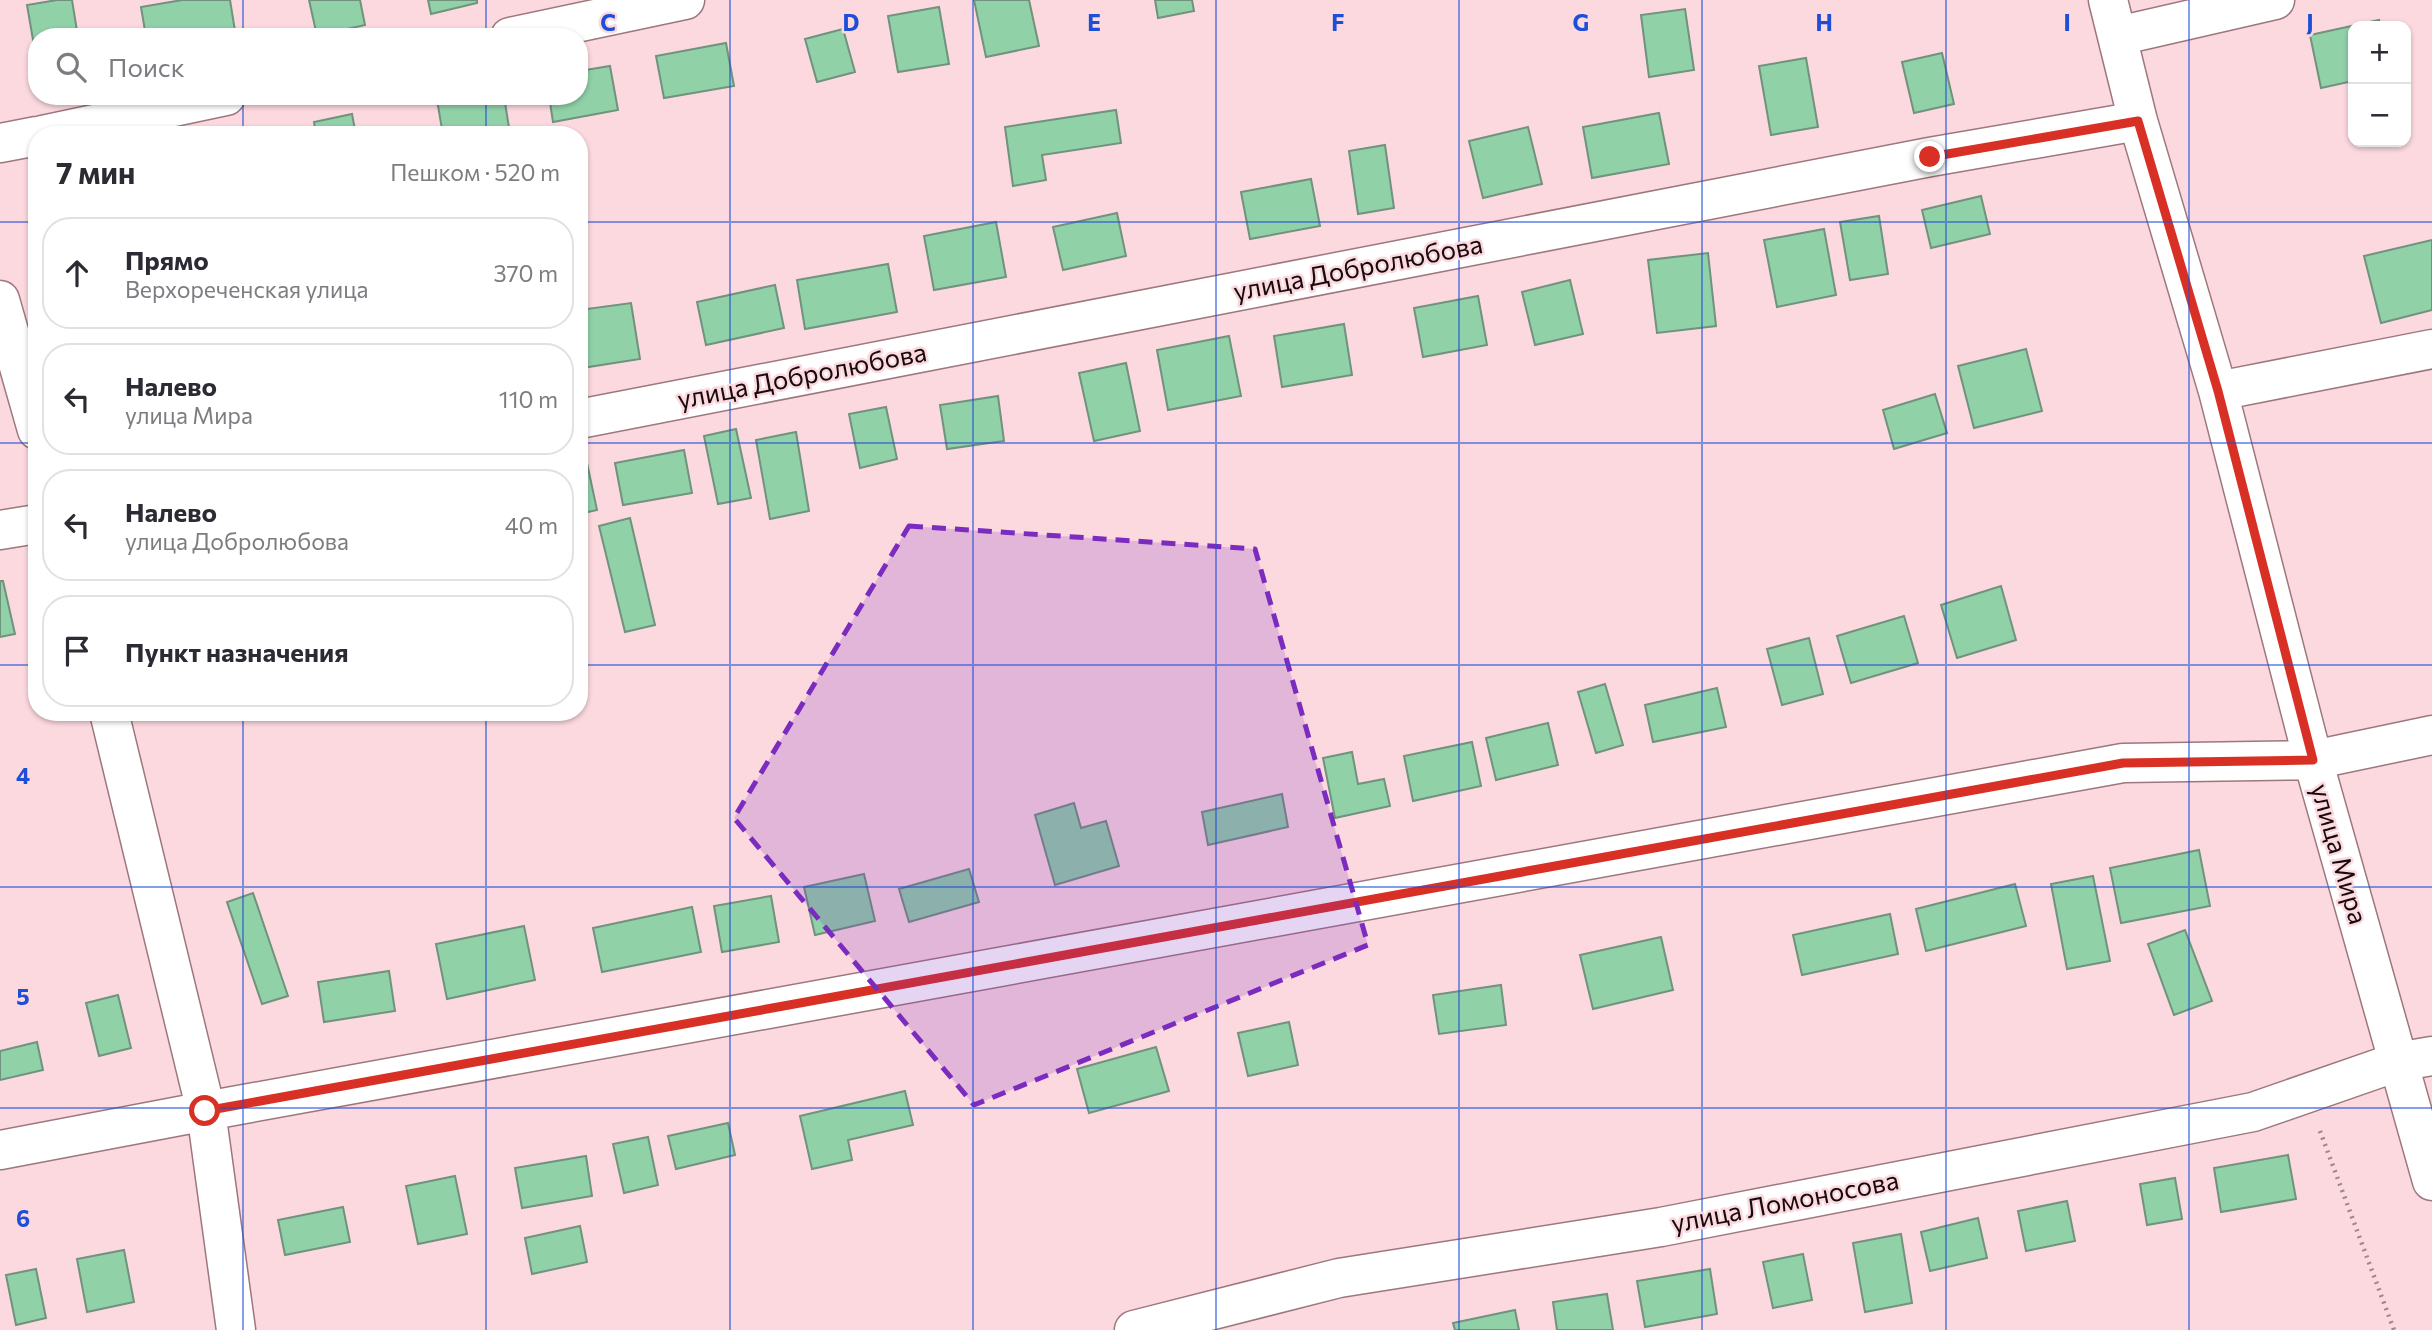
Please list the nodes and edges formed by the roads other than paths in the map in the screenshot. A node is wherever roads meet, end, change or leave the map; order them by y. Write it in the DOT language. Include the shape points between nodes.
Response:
graph roads {
  1 [pos="685,0"];
  2 [pos="2108,0"];
  3 [pos="2275,0"];
  4 [pos="553,28"];
  5 [pos="2118,36"];
  6 [pos="183,105"];
  7 [pos="2138,121"];
  8 [pos="82,126"];
  9 [pos="28,138"];
  10 [pos="0,144"];
  11 [pos="0,300"];
  12 [pos="2432,349"];
  13 [pos="2218,391"];
  14 [pos="28,398"];
  15 [pos="588,417"];
  16 [pos="28,525"];
  17 [pos="0,530"];
  18 [pos="111,721"];
  19 [pos="2432,735"];
  20 [pos="2313,760"];
  21 [pos="2414,1059"];
  22 [pos="205,1111"];
  23 [pos="0,1150"];
  24 [pos="2432,1181"];
  25 [pos="236,1330"];
  26 [pos="1134,1330"];
  1 -- 4 [label="street"];
  2 -- 5 [label="street, улица Мира"];
  3 -- 5 [label="street"];
  5 -- 7 [label="street, улица Мира"];
  6 -- 8 [label="street"];
  7 -- 13 [label="street, улица Мира"];
  7 -- 15 [label="street, улица Добролюбова" via="1930,157"];
  9 -- 10 [label="street"];
  11 -- 14 [label="street"];
  12 -- 13 [label="street"];
  13 -- 20 [label="street, улица Мира"];
  16 -- 17 [label="street"];
  18 -- 22 [label="street"];
  19 -- 20 [label="street"];
  20 -- 21 [label="street, улица Мира"];
  20 -- 22 [label="street" via="2123,763"];
  21 -- 24 [label="street, улица Мира"];
  21 -- 26 [label="street, улица Ломоносова" via="2253,1112 1661,1227 1339,1278"];
  22 -- 23 [label="street"];
  22 -- 25 [label="street"];
}
